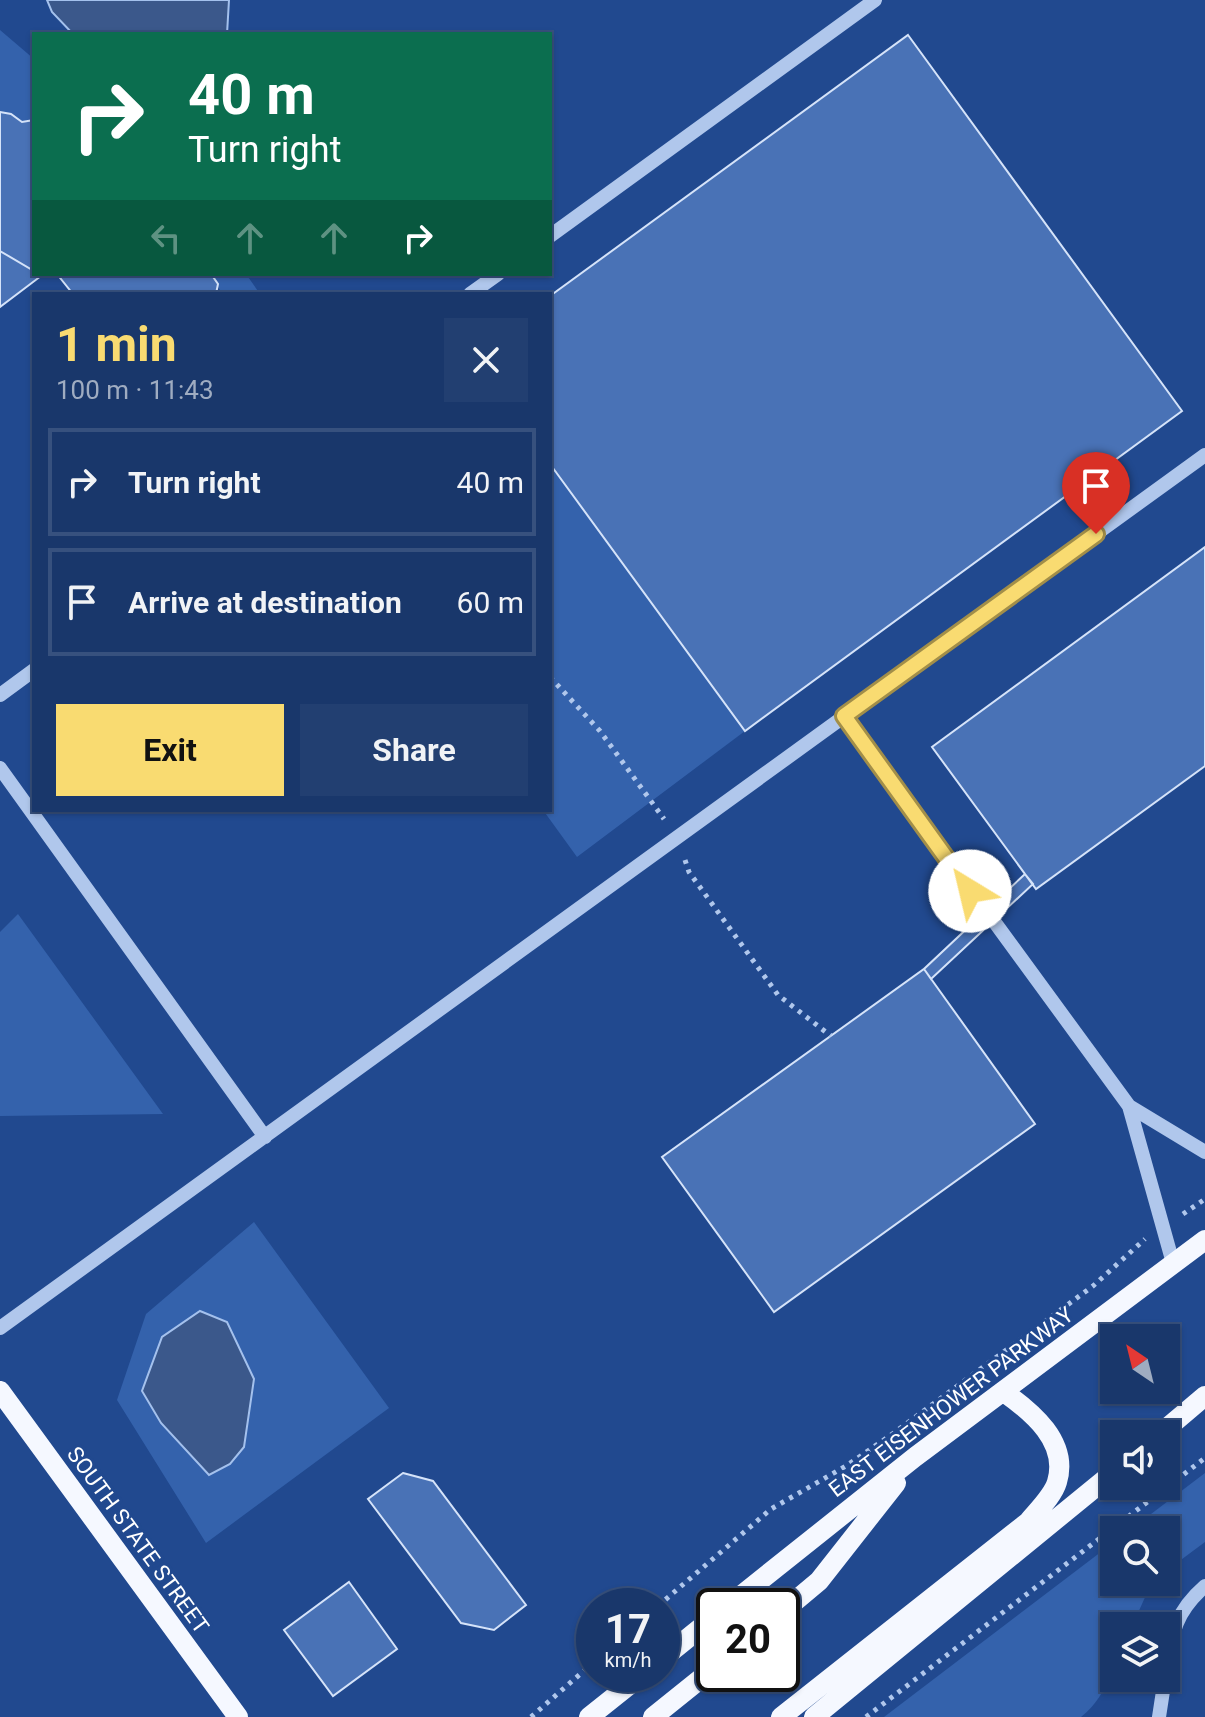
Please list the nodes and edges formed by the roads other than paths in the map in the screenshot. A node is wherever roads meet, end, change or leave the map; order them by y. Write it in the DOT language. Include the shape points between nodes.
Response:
graph roads {
  1 [pos="875,0"];
  2 [pos="552,235"];
  3 [pos="495,276"];
  4 [pos="473,292"];
  5 [pos="1205,455"];
  6 [pos="32,671"];
  7 [pos="0,695"];
  8 [pos="844,716"];
  9 [pos="0,768"];
  10 [pos="1129,1106"];
  11 [pos="265,1137"];
  12 [pos="1205,1152"];
  13 [pos="1205,1240"];
  14 [pos="1173,1263"];
  15 [pos="0,1328"];
  16 [pos="0,1391"];
  17 [pos="1004,1392"];
  18 [pos="1205,1396"];
  19 [pos="1177,1420"];
  20 [pos="915,1457"];
  21 [pos="1100,1483"];
  22 [pos="1205,1586"];
  23 [pos="751,1588"];
  24 [pos="800,1597"];
  25 [pos="1180,1616"];
  26 [pos="696,1632"];
  27 [pos="680,1644"];
  28 [pos="696,1682"];
  29 [pos="620,1692"];
  30 [pos="1163,1692"];
  31 [pos="238,1717"];
  32 [pos="589,1717"];
  33 [pos="653,1717"];
  34 [pos="781,1717"];
  35 [pos="814,1717"];
  36 [pos="1159,1717"];
  1 -- 2 [label="lane"];
  3 -- 4 [label="lane"];
  5 -- 8 [label="lane"];
  6 -- 7 [label="lane"];
  8 -- 10 [label="lane"];
  8 -- 11 [label="lane"];
  9 -- 11 [label="lane"];
  10 -- 12 [label="lane"];
  10 -- 14 [label="lane"];
  11 -- 15 [label="lane"];
  13 -- 14 [label="main road, EAST EISENHOWER PARKWAY"];
  14 -- 17 [label="main road, EAST EISENHOWER PARKWAY"];
  16 -- 31 [label="main road, SOUTH STATE STREET"];
  17 -- 20 [label="main road, EAST EISENHOWER PARKWAY"];
  17 -- 34 [label="main road" via="1048,1432 1060,1456 1057,1483 1028,1522"];
  18 -- 19 [label="main road"];
  20 -- 23 [label="main road, EAST EISENHOWER PARKWAY"];
  20 -- 24 [label="main road" via="819,1581"];
  21 -- 35 [label="main road"];
  22 -- 25 [label="lane"];
  26 -- 27 [label="main road"];
  28 -- 33 [label="main road"];
  29 -- 32 [label="main road"];
  30 -- 36 [label="lane"];
}
